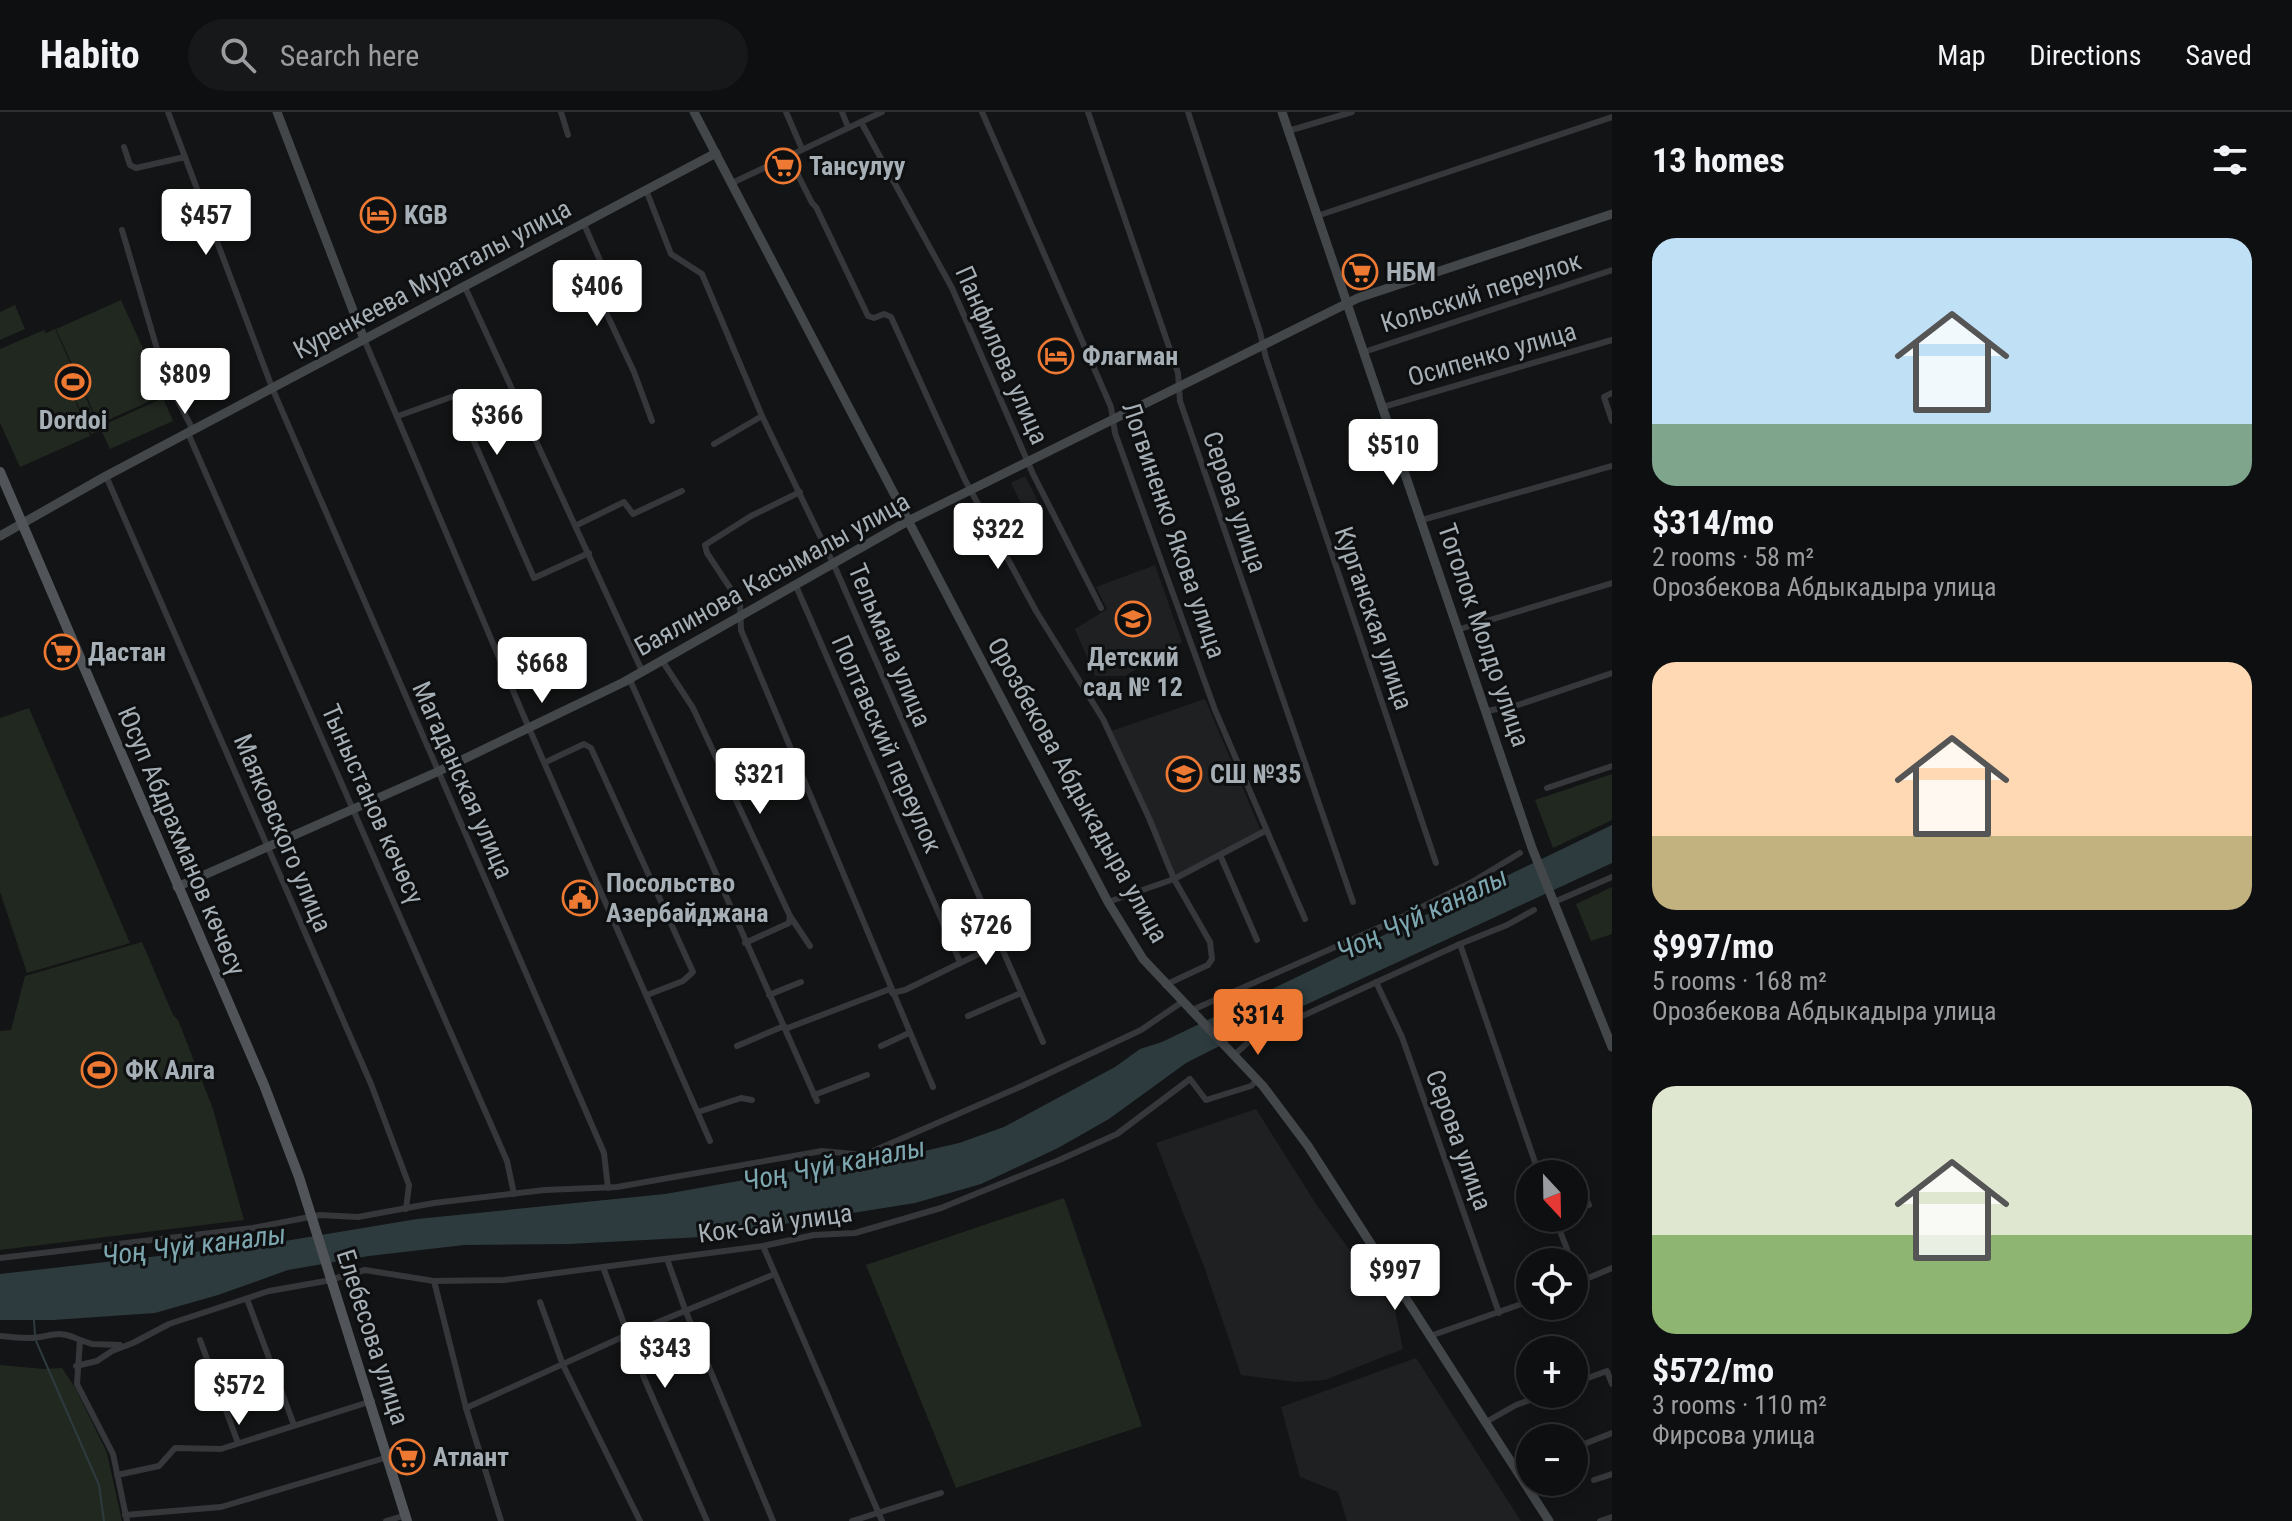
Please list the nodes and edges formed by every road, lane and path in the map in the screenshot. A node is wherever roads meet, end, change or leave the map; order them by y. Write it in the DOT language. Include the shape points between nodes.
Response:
graph roads {
  1 [pos="168,112"];
  2 [pos="277,112"];
  3 [pos="561,112"];
  4 [pos="694,112"];
  5 [pos="786,112"];
  6 [pos="842,112"];
  7 [pos="882,112"];
  8 [pos="982,112"];
  9 [pos="1088,112"];
  10 [pos="1188,112"];
  11 [pos="1282,112"];
  12 [pos="1352,112"];
  13 [pos="1612,117"];
  14 [pos="861,122"];
  15 [pos="848,127"];
  16 [pos="1288,131"];
  17 [pos="568,135"];
  18 [pos="124,147"];
  19 [pos="802,149"];
  20 [pos="716,153"];
  21 [pos="788,155"];
  22 [pos="185,157"];
  23 [pos="732,183"];
  24 [pos="646,190"];
  25 [pos="1612,214"];
  26 [pos="1317,216"];
  27 [pos="583,222"];
  28 [pos="122,230"];
  29 [pos="1612,270"];
  30 [pos="464,285"];
  31 [pos="1347,303"];
  32 [pos="364,339"];
  33 [pos="1612,340"];
  34 [pos="1262,345"];
  35 [pos="1364,352"];
  36 [pos="1180,386"];
  37 [pos="273,390"];
  38 [pos="1612,393"];
  39 [pos="1383,407"];
  40 [pos="398,416"];
  41 [pos="762,416"];
  42 [pos="1112,420"];
  43 [pos="652,421"];
  44 [pos="1612,421"];
  45 [pos="191,432"];
  46 [pos="714,444"];
  47 [pos="1029,461"];
  48 [pos="1612,466"];
  49 [pos="0,472"];
  50 [pos="106,476"];
  51 [pos="971,490"];
  52 [pos="682,491"];
  53 [pos="800,492"];
  54 [pos="1422,520"];
  55 [pos="908,521"];
  56 [pos="23,524"];
  57 [pos="577,525"];
  58 [pos="0,536"];
  59 [pos="589,553"];
  60 [pos="834,565"];
  61 [pos="1612,583"];
  62 [pos="796,586"];
  63 [pos="1101,608"];
  64 [pos="741,617"];
  65 [pos="1460,629"];
  66 [pos="663,662"];
  67 [pos="643,673"];
  68 [pos="1612,673"];
  69 [pos="630,680"];
  70 [pos="1487,711"];
  71 [pos="530,729"];
  72 [pos="546,762"];
  73 [pos="1612,766"];
  74 [pos="437,772"];
  75 [pos="1547,788"];
  76 [pos="353,810"];
  77 [pos="1265,831"];
  78 [pos="268,848"];
  79 [pos="1520,853"];
  80 [pos="1220,855"];
  81 [pos="1436,863"];
  82 [pos="1612,877"];
  83 [pos="1174,879"];
  84 [pos="177,887"];
  85 [pos="1553,900"];
  86 [pos="1108,902"];
  87 [pos="1353,902"];
  88 [pos="1534,910"];
  89 [pos="790,916"];
  90 [pos="1305,919"];
  91 [pos="1257,940"];
  92 [pos="745,943"];
  93 [pos="999,944"];
  94 [pos="1460,944"];
  95 [pos="810,946"];
  96 [pos="960,962"];
  97 [pos="801,982"];
  98 [pos="1376,982"];
  99 [pos="1165,985"];
  100 [pos="891,991"];
  101 [pos="1021,993"];
  102 [pos="647,995"];
  103 [pos="769,995"];
  104 [pos="1182,1002"];
  105 [pos="1192,1013"];
  106 [pos="968,1016"];
  107 [pos="785,1027"];
  108 [pos="909,1033"];
  109 [pos="1043,1042"];
  110 [pos="737,1046"];
  111 [pos="881,1046"];
  112 [pos="1612,1047"];
  113 [pos="1232,1053"];
  114 [pos="867,1075"];
  115 [pos="1257,1080"];
  116 [pos="933,1087"];
  117 [pos="752,1100"];
  118 [pos="698,1112"];
  119 [pos="710,1141"];
  120 [pos="1534,1160"];
  121 [pos="608,1188"];
  122 [pos="514,1194"];
  123 [pos="406,1209"];
  124 [pos="312,1216"];
  125 [pos="317,1231"];
  126 [pos="763,1246"];
  127 [pos="0,1258"];
  128 [pos="667,1259"];
  129 [pos="603,1267"];
  130 [pos="1612,1268"];
  131 [pos="775,1274"];
  132 [pos="331,1275"];
  133 [pos="1588,1278"];
  134 [pos="434,1281"];
  135 [pos="247,1299"];
  136 [pos="540,1302"];
  137 [pos="1516,1306"];
  138 [pos="686,1312"];
  139 [pos="1499,1313"];
  140 [pos="629,1334"];
  141 [pos="0,1336"];
  142 [pos="1430,1336"];
  143 [pos="80,1340"];
  144 [pos="200,1340"];
  145 [pos="133,1343"];
  146 [pos="563,1365"];
  147 [pos="76,1366"];
  148 [pos="1588,1378"];
  149 [pos="1612,1384"];
  150 [pos="372,1401"];
  151 [pos="1516,1405"];
  152 [pos="466,1408"];
  153 [pos="1486,1422"];
  154 [pos="294,1425"];
  155 [pos="1612,1433"];
  156 [pos="1588,1442"];
  157 [pos="238,1443"];
  158 [pos="388,1457"];
  159 [pos="1516,1470"];
  160 [pos="1612,1474"];
  161 [pos="117,1475"];
  162 [pos="1594,1480"];
  163 [pos="941,1493"];
  164 [pos="1533,1496"];
  165 [pos="878,1511"];
  166 [pos="1612,1517"];
  167 [pos="126,1518"];
  168 [pos="406,1518"];
  169 [pos="386,1521"];
  170 [pos="501,1521"];
  171 [pos="640,1521"];
  172 [pos="707,1521"];
  173 [pos="773,1521"];
  174 [pos="852,1521"];
  175 [pos="882,1521"];
  176 [pos="1549,1521"];
  177 [pos="1600,1521"];
  1 -- 22 [label="street, Магаданская улица"];
  2 -- 32 [label="street"];
  3 -- 17 [label="street"];
  4 -- 20 [label="street, Орозбекова Абдыкадыра улица"];
  5 -- 19 [label="street"];
  6 -- 15 [label="street"];
  7 -- 14 [label="street"];
  8 -- 42 [label="street, Логвиненко Якова улица" via="1111,407"];
  9 -- 36 [label="street, Серова улица"];
  10 -- 34 [label="street, Курганская улица"];
  11 -- 16 [label="street, Тоголок Молдо улица"];
  12 -- 16 [label="street"];
  13 -- 26 [label="street"];
  14 -- 15 [label="street"];
  14 -- 47 [label="street, Панфилова улица" via="952,288"];
  15 -- 19 [label="street"];
  16 -- 26 [label="street, Тоголок Молдо улица"];
  18 -- 22 [label="street" via="136,168"];
  19 -- 21 [label="street"];
  20 -- 23 [label="street, Орозбекова Абдыкадыра улица"];
  20 -- 24 [label="street, Куренкеева Мураталы улица"];
  21 -- 23 [label="street"];
  21 -- 51 [label="street" via="868,316 891,317"];
  22 -- 37 [label="street, Магаданская улица"];
  23 -- 55 [label="street, Орозбекова Абдыкадыра улица"];
  24 -- 27 [label="street, Куренкеева Мураталы улица"];
  24 -- 41 [label="street, Тельмана улица" via="671,254 702,274"];
  25 -- 31 [label="street, Баялинова Касымалы улица"];
  26 -- 31 [label="street, Тоголок Молдо улица"];
  27 -- 30 [label="street, Куренкеева Мураталы улица"];
  27 -- 43 [label="street" via="607,276 603,306"];
  28 -- 45 [label="street, Тыныстанов көчөсү" via="165,376"];
  29 -- 35 [label="street, Кольский переулок"];
  30 -- 32 [label="street, Куренкеева Мураталы улица"];
  30 -- 57 [label="street"];
  31 -- 34 [label="street, Баялинова Касымалы улица"];
  31 -- 35 [label="street, Тоголок Молдо улица"];
  32 -- 37 [label="street, Куренкеева Мураталы улица"];
  32 -- 40 [label="street"];
  33 -- 39 [label="street, Осипенко улица"];
  34 -- 36 [label="street, Баялинова Касымалы улица"];
  34 -- 81 [label="street, Курганская улица"];
  35 -- 39 [label="street, Тоголок Молдо улица"];
  36 -- 42 [label="street, Баялинова Касымалы улица"];
  36 -- 87 [label="street, Серова улица" via="1180,401"];
  37 -- 45 [label="street, Куренкеева Мураталы улица"];
  37 -- 74 [label="street, Магаданская улица"];
  38 -- 44 [label="street" via="1604,397"];
  39 -- 54 [label="street, Тоголок Молдо улица"];
  40 -- 59 [label="street" via="454,396 534,578"];
  40 -- 71 [label="street"];
  41 -- 46 [label="street"];
  41 -- 53 [label="street, Тельмана улица"];
  42 -- 47 [label="street, Баялинова Касымалы улица"];
  42 -- 77 [label="street, Логвиненко Якова улица" via="1215,710"];
  45 -- 50 [label="street, Куренкеева Мураталы улица"];
  45 -- 76 [label="street, Тыныстанов көчөсү"];
  47 -- 51 [label="street, Баялинова Касымалы улица"];
  47 -- 63 [label="street, Панфилова улица"];
  48 -- 54 [label="street"];
  49 -- 56 [label="main road, Юсуп Абдрахманов көчөсү"];
  50 -- 56 [label="street, Куренкеева Мураталы улица"];
  50 -- 78 [label="street, Маяковского улица"];
  51 -- 55 [label="street, Баялинова Касымалы улица"];
  51 -- 83 [label="street" via="1036,611 1103,719"];
  52 -- 57 [label="street" via="633,514 624,502"];
  53 -- 60 [label="street, Тельмана улица"];
  53 -- 64 [label="street" via="705,545 740,603"];
  54 -- 65 [label="street, Тоголок Молдо улица"];
  55 -- 60 [label="street, Баялинова Касымалы улица"];
  55 -- 86 [label="street, Орозбекова Абдыкадыра улица"];
  56 -- 58 [label="street, Куренкеева Мураталы улица"];
  56 -- 84 [label="main road, Юсуп Абдрахманов көчөсү"];
  57 -- 59 [label="street"];
  59 -- 67 [label="street"];
  60 -- 62 [label="street, Баялинова Касымалы улица"];
  60 -- 93 [label="street, Тельмана улица"];
  61 -- 65 [label="street"];
  62 -- 64 [label="street, Баялинова Касымалы улица"];
  62 -- 96 [label="street, Полтавский переулок"];
  64 -- 66 [label="street, Баялинова Касымалы улица"];
  64 -- 100 [label="street" via="741,630"];
  65 -- 70 [label="street, Тоголок Молдо улица"];
  66 -- 67 [label="street, Баялинова Касымалы улица"];
  66 -- 89 [label="street" via="693,708"];
  67 -- 69 [label="street, Баялинова Касымалы улица"];
  68 -- 70 [label="street"];
  69 -- 71 [label="street, Баялинова Касымалы улица"];
  69 -- 92 [label="street"];
  70 -- 85 [label="street, Тоголок Молдо улица"];
  71 -- 72 [label="street"];
  71 -- 74 [label="street, Баялинова Касымалы улица"];
  72 -- 102 [label="street"];
  72 -- 102 [label="street" via="584,744 591,748 693,972"];
  73 -- 75 [label="street"];
  74 -- 76 [label="street, Баялинова Касымалы улица"];
  74 -- 121 [label="street, Магаданская улица" via="604,1153"];
  76 -- 78 [label="street, Баялинова Касымалы улица"];
  76 -- 122 [label="street, Тыныстанов көчөсү" via="507,1161"];
  77 -- 80 [label="street"];
  77 -- 90 [label="street, Логвиненко Якова улица"];
  78 -- 84 [label="street, Баялинова Касымалы улица"];
  78 -- 123 [label="street, Маяковского улица" via="382,1113 409,1185"];
  79 -- 105 [label="street" via="1394,921"];
  80 -- 83 [label="street"];
  80 -- 91 [label="street"];
  82 -- 85 [label="street"];
  83 -- 86 [label="street"];
  83 -- 99 [label="street" via="1210,942 1212,959"];
  84 -- 124 [label="main road, Юсуп Абдрахманов көчөсү" via="264,1085"];
  85 -- 112 [label="street, Тоголок Молдо улица"];
  86 -- 99 [label="street, Орозбекова Абдыкадыра улица"];
  88 -- 94 [label="street"];
  89 -- 92 [label="street" via="789,923"];
  89 -- 95 [label="street"];
  92 -- 103 [label="street"];
  93 -- 96 [label="street"];
  93 -- 101 [label="street, Тельмана улица"];
  94 -- 98 [label="street"];
  94 -- 120 [label="street"];
  96 -- 100 [label="street" via="905,990"];
  97 -- 103 [label="street"];
  98 -- 113 [label="street"];
  98 -- 139 [label="street, Серова улица" via="1402,1037"];
  99 -- 104 [label="street, Орозбекова Абдыкадыра улица"];
  100 -- 107 [label="street"];
  100 -- 108 [label="street"];
  101 -- 106 [label="street"];
  101 -- 109 [label="street, Тельмана улица"];
  102 -- 118 [label="street"];
  103 -- 107 [label="street"];
  104 -- 105 [label="street, Орозбекова Абдыкадыра улица"];
  104 -- 121 [label="street" via="1141,1030 864,1155 822,1151"];
  105 -- 113 [label="street, Орозбекова Абдыкадыра улица"];
  107 -- 110 [label="street"];
  107 -- 114 [label="street" via="816,1098"];
  108 -- 111 [label="street"];
  108 -- 116 [label="street"];
  113 -- 115 [label="street, Орозбекова Абдыкадыра улица"];
  115 -- 126 [label="street, Кок-Сай улица" via="1206,1100 1190,1079 1117,1134 941,1208 855,1233"];
  115 -- 142 [label="street, Орозбекова Абдыкадыра улица" via="1308,1146"];
  117 -- 118 [label="street" via="741,1098"];
  118 -- 119 [label="street"];
  121 -- 122 [label="street"];
  122 -- 123 [label="street"];
  123 -- 124 [label="street" via="358,1217"];
  124 -- 125 [label="main road, Юсуп Абдрахманов көчөсү"];
  124 -- 127 [label="street" via="253,1228"];
  125 -- 132 [label="main road, Елебесова улица"];
  126 -- 128 [label="street, Кок-Сай улица"];
  126 -- 131 [label="street"];
  128 -- 129 [label="street, Кок-Сай улица"];
  128 -- 138 [label="street"];
  129 -- 134 [label="street, Кок-Сай улица" via="504,1280"];
  129 -- 140 [label="street"];
  130 -- 133 [label="street"];
  131 -- 138 [label="street"];
  131 -- 165 [label="street"];
  132 -- 134 [label="street, Кок-Сай улица" via="365,1270"];
  132 -- 135 [label="street, Кок-Сай улица"];
  132 -- 150 [label="main road, Елебесова улица"];
  134 -- 152 [label="street"];
  135 -- 145 [label="street, Кок-Сай улица" via="169,1324"];
  135 -- 154 [label="street"];
  136 -- 146 [label="street"];
  137 -- 139 [label="street"];
  138 -- 140 [label="street"];
  138 -- 173 [label="street"];
  139 -- 142 [label="street"];
  140 -- 146 [label="street"];
  140 -- 172 [label="street"];
  141 -- 143 [label="street" via="31,1339 66,1333"];
  142 -- 153 [label="street, Орозбекова Абдыкадыра улица"];
  143 -- 145 [label="street" via="103,1346"];
  143 -- 147 [label="street"];
  144 -- 157 [label="street"];
  145 -- 147 [label="street, Кок-Сай улица"];
  146 -- 152 [label="street"];
  146 -- 171 [label="street"];
  147 -- 161 [label="street" via="77,1384 113,1454"];
  148 -- 149 [label="street" via="1607,1371"];
  150 -- 154 [label="street"];
  150 -- 158 [label="main road, Елебесова улица"];
  151 -- 153 [label="street"];
  152 -- 170 [label="street"];
  153 -- 159 [label="street, Орозбекова Абдыкадыра улица"];
  154 -- 157 [label="street"];
  155 -- 156 [label="street"];
  157 -- 161 [label="street" via="221,1449 175,1448 159,1466"];
  158 -- 167 [label="street, Елебесова улица" via="221,1507"];
  158 -- 168 [label="main road, Елебесова улица"];
  160 -- 162 [label="street"];
  161 -- 167 [label="street"];
  163 -- 165 [label="street"];
  164 -- 176 [label="street, Орозбекова Абдыкадыра улица"];
  165 -- 174 [label="street"];
  165 -- 175 [label="street"];
  166 -- 177 [label="street"];
  168 -- 169 [label="street"];
}
